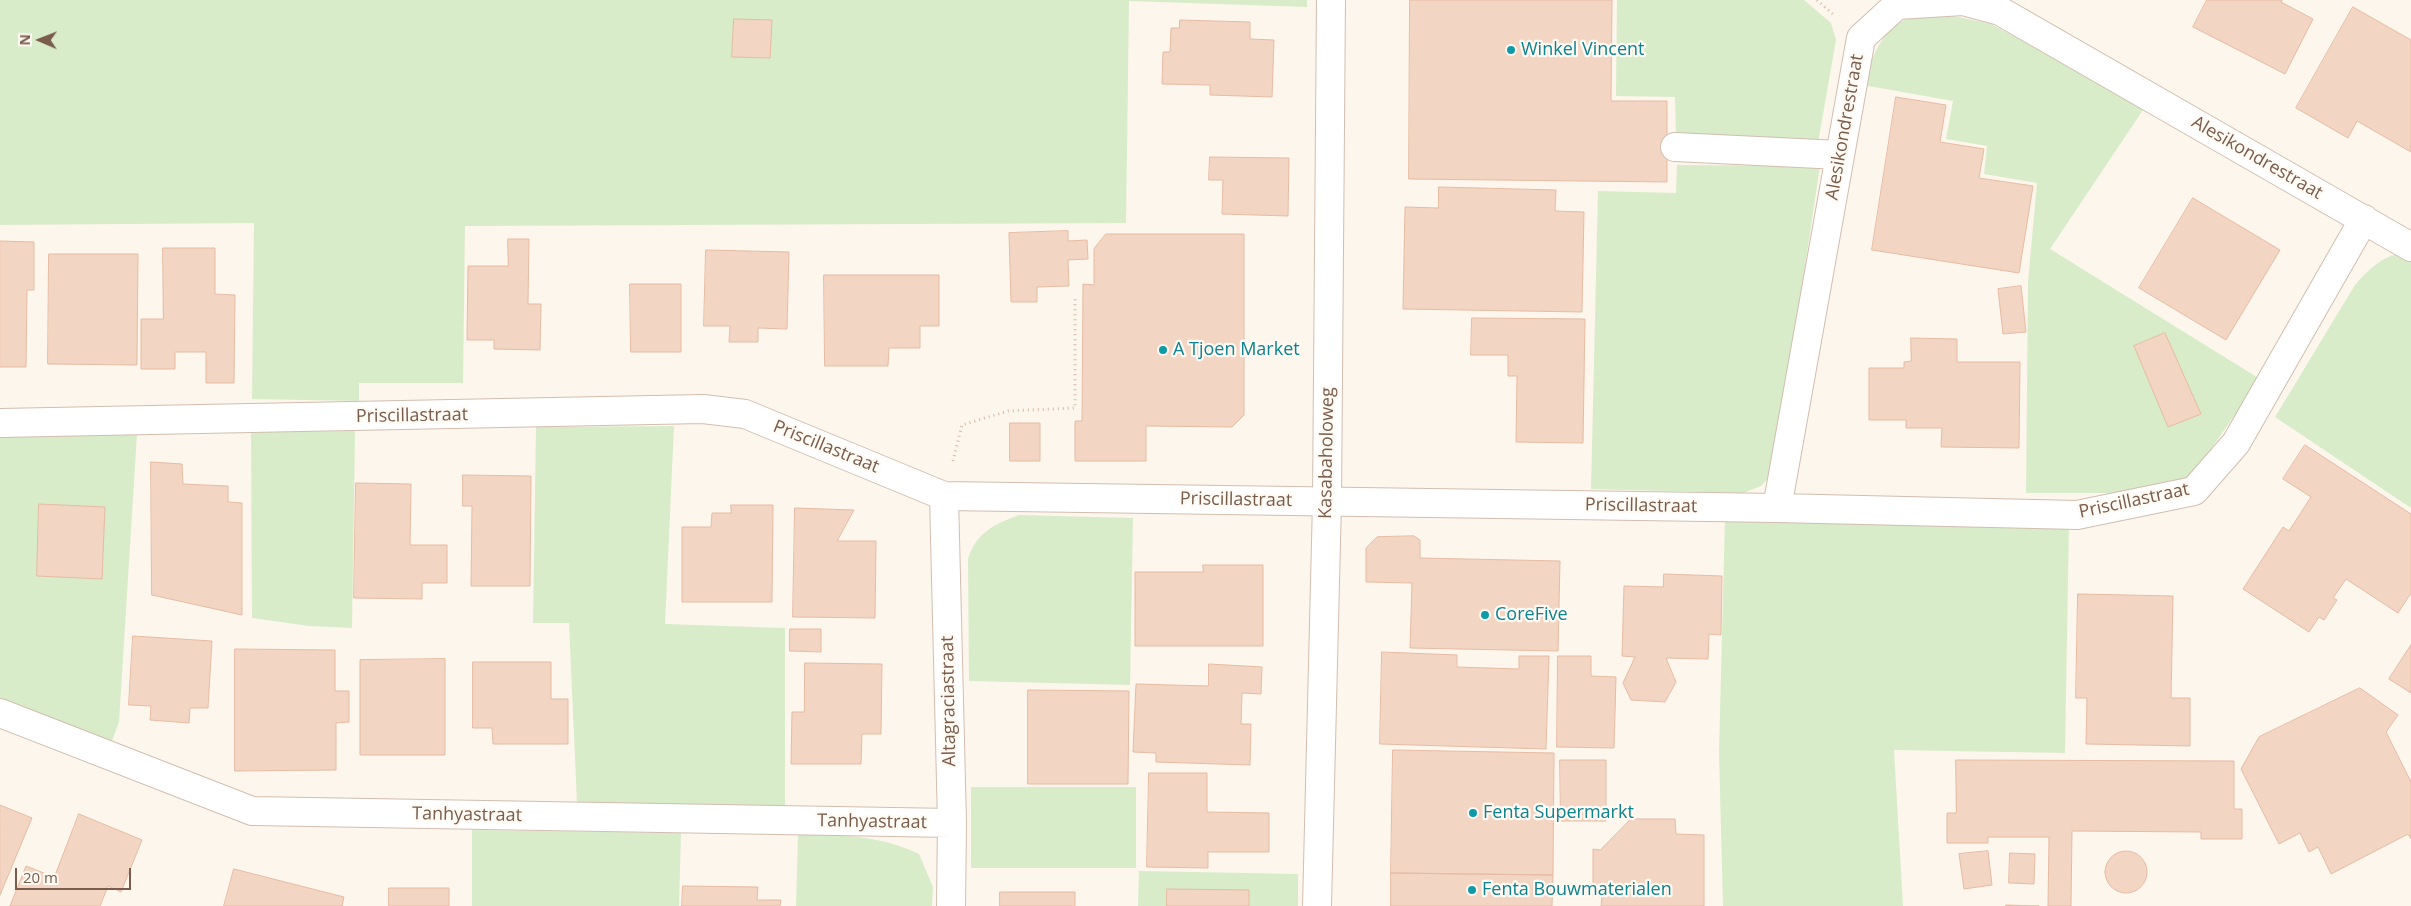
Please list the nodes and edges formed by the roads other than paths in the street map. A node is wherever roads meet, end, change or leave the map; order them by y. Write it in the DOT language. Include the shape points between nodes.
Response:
graph roads {
  1 [pos="1330,0"];
  2 [pos="1675,147"];
  3 [pos="1840,155"];
  4 [pos="2364,219"];
  5 [pos="2411,246"];
  6 [pos="0,423"];
  7 [pos="944,496"];
  8 [pos="1327,502"];
  9 [pos="1777,508"];
  10 [pos="0,713"];
  11 [pos="952,823"];
  12 [pos="951,906"];
  13 [pos="1317,906"];
  1 -- 8 [label="street, Kasabaholoweg"];
  2 -- 3 [label="street"];
  3 -- 4 [label="street, Alesikondrestraat" via="1861,38 1897,5 1963,1 2000,11"];
  3 -- 9 [label="street, Alesikondrestraat"];
  4 -- 5 [label="street, Alesikondrestraat"];
  4 -- 9 [label="street, Priscillastraat" via="2236,443 2194,491 2077,515"];
  6 -- 7 [label="street, Priscillastraat" via="703,409 745,414"];
  7 -- 8 [label="street, Priscillastraat"];
  7 -- 11 [label="street, Altagraciastraat"];
  8 -- 9 [label="street, Priscillastraat"];
  8 -- 13 [label="street, Kasabaholoweg"];
  10 -- 11 [label="street, Tanhyastraat" via="252,811"];
  11 -- 12 [label="street, Altagraciastraat"];
}
